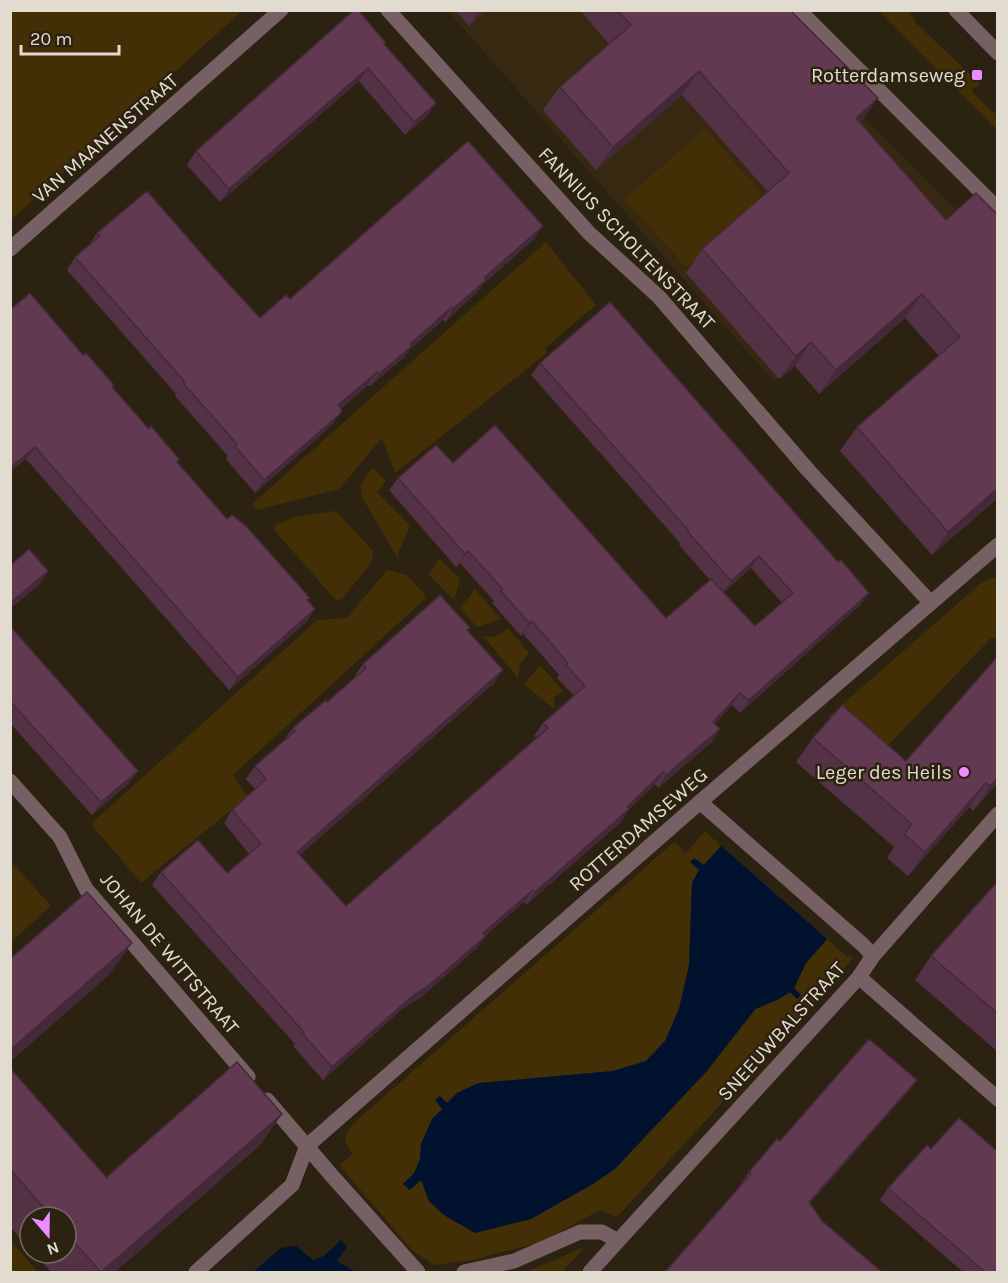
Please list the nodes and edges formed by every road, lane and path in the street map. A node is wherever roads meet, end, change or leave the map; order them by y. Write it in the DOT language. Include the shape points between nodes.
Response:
graph roads {
  1 [pos="281,10"];
  2 [pos="388,10"];
  3 [pos="799,10"];
  4 [pos="956,10"];
  5 [pos="998,53"];
  6 [pos="998,209"];
  7 [pos="10,249"];
  8 [pos="998,545"];
  9 [pos="930,602"];
  10 [pos="10,781"];
  11 [pos="700,802"];
  12 [pos="998,814"];
  13 [pos="873,956"];
  14 [pos="859,977"];
  15 [pos="998,1099"];
  16 [pos="307,1146"];
  17 [pos="618,1241"];
  18 [pos="196,1272"];
  19 [pos="418,1272"];
  20 [pos="464,1272"];
  21 [pos="590,1272"];
  1 -- 7 [label="street, VAN MAANENSTRAAT"];
  2 -- 9 [label="street, FANNIUS SCHOLTENSTRAAT" via="589,233 660,297 808,470"];
  3 -- 6 [label="street"];
  4 -- 5 [label="street"];
  8 -- 9 [label="street, ROTTERDAMSEWEG"];
  9 -- 11 [label="street, ROTTERDAMSEWEG"];
  10 -- 16 [label="street, JOHAN DE WITTSTRAAT" via="60,837 86,889"];
  11 -- 13 [label="street"];
  11 -- 16 [label="street, ROTTERDAMSEWEG"];
  12 -- 13 [label="street, SNEEUWBALSTRAAT"];
  13 -- 14 [label="street, SNEEUWBALSTRAAT"];
  14 -- 15 [label="street"];
  14 -- 17 [label="street, SNEEUWBALSTRAAT"];
  16 -- 18 [label="street" via="292,1185"];
  16 -- 19 [label="street, JOHAN DE WITTSTRAAT"];
  17 -- 20 [label="street" via="602,1232 580,1232 514,1261"];
  17 -- 21 [label="street, SNEEUWBALSTRAAT"];
}
